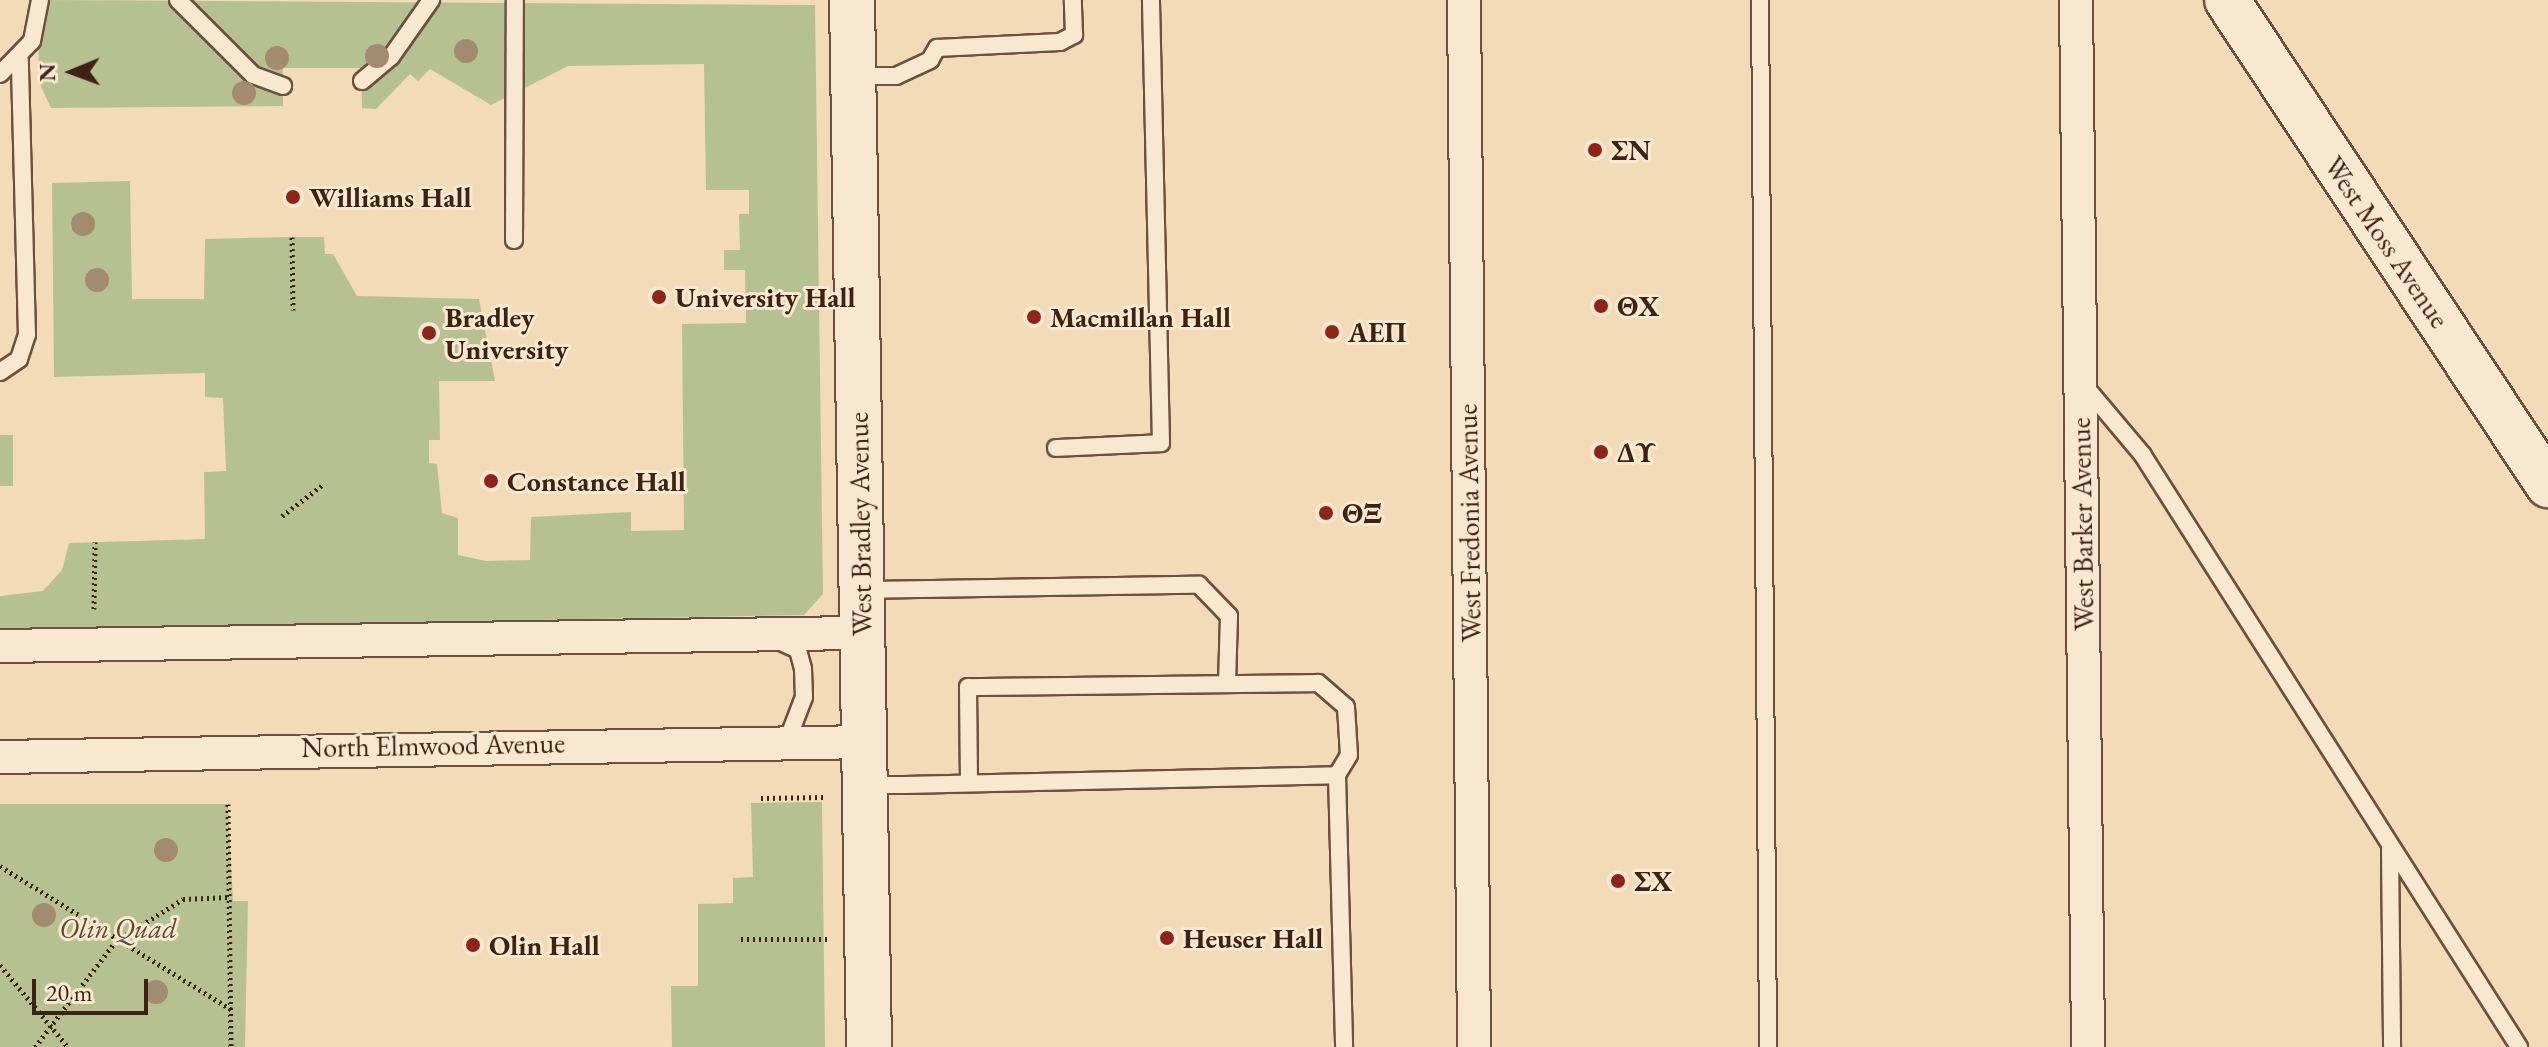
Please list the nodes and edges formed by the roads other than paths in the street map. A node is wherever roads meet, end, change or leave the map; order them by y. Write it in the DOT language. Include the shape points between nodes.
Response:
graph roads {
  1 [pos="40,0"];
  2 [pos="178,0"];
  3 [pos="431,0"];
  4 [pos="515,0"];
  5 [pos="852,0"];
  6 [pos="1073,0"];
  7 [pos="1151,0"];
  8 [pos="1464,0"];
  9 [pos="1760,0"];
  10 [pos="2076,0"];
  11 [pos="2227,0"];
  12 [pos="20,60"];
  13 [pos="0,74"];
  14 [pos="855,76"];
  15 [pos="362,81"];
  16 [pos="283,86"];
  17 [pos="514,240"];
  18 [pos="0,372"];
  19 [pos="2080,380"];
  20 [pos="1056,448"];
  21 [pos="2548,485"];
  22 [pos="861,590"];
  23 [pos="861,633"];
  24 [pos="765,634"];
  25 [pos="0,646"];
  26 [pos="1227,683"];
  27 [pos="787,741"];
  28 [pos="865,742"];
  29 [pos="0,757"];
  30 [pos="1337,775"];
  31 [pos="969,783"];
  32 [pos="864,791"];
  33 [pos="2390,848"];
  34 [pos="869,1047"];
  35 [pos="1344,1047"];
  36 [pos="1474,1047"];
  37 [pos="1768,1047"];
  38 [pos="2088,1047"];
  39 [pos="2392,1047"];
  40 [pos="2519,1047"];
  1 -- 12 [label="lane" via="32,41"];
  2 -- 16 [label="lane" via="253,75"];
  3 -- 15 [label="lane" via="391,57"];
  4 -- 17 [label="lane"];
  5 -- 14 [label="street, West Bradley Avenue"];
  6 -- 14 [label="lane" via="1074,35 1060,42 937,48 930,60 896,76"];
  7 -- 20 [label="lane" via="1161,443"];
  8 -- 36 [label="street, West Fredonia Avenue"];
  9 -- 37 [label="lane"];
  10 -- 19 [label="street, West Barker Avenue"];
  11 -- 21 [label="street, West Moss Avenue"];
  12 -- 13 [label="lane"];
  12 -- 18 [label="lane" via="27,335 19,359"];
  14 -- 22 [label="street, West Bradley Avenue"];
  19 -- 33 [label="lane" via="2142,454"];
  19 -- 38 [label="street, West Barker Avenue"];
  22 -- 23 [label="street, West Bradley Avenue"];
  22 -- 26 [label="lane" via="1199,585 1229,616"];
  23 -- 24 [label="street"];
  23 -- 28 [label="street, West Bradley Avenue"];
  24 -- 25 [label="street"];
  24 -- 27 [label="lane" via="798,650 803,669 804,697"];
  26 -- 30 [label="lane" via="1318,683 1346,707 1349,755"];
  26 -- 31 [label="lane" via="968,687"];
  27 -- 28 [label="street, North Elmwood Avenue"];
  27 -- 29 [label="street, North Elmwood Avenue"];
  28 -- 32 [label="street, West Bradley Avenue"];
  30 -- 31 [label="lane"];
  30 -- 35 [label="lane"];
  31 -- 32 [label="lane"];
  32 -- 34 [label="street, West Bradley Avenue"];
  33 -- 39 [label="lane"];
  33 -- 40 [label="lane"];
}
